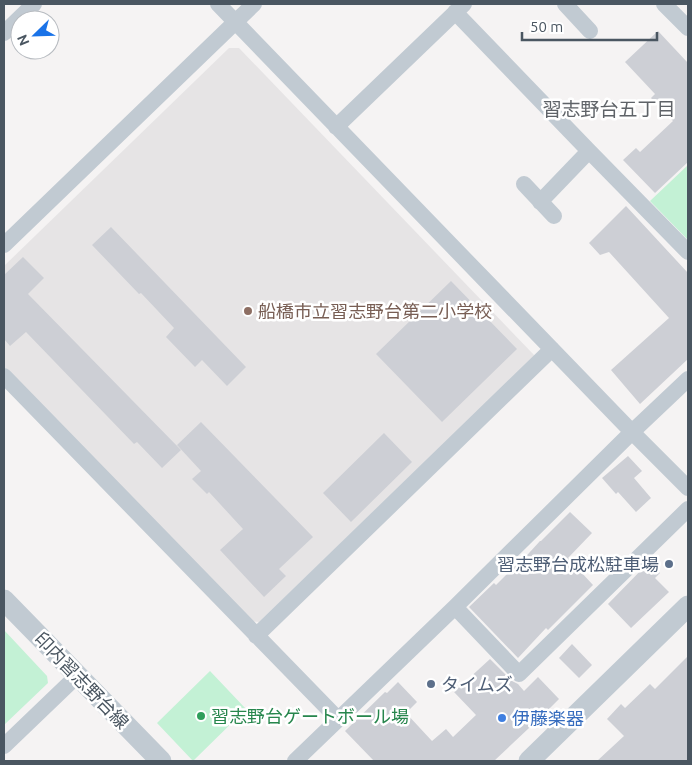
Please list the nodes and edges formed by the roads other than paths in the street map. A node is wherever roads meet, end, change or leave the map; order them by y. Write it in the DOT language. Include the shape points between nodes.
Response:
graph roads {
  1 [pos="34,4"];
  2 [pos="218,4"];
  3 [pos="254,4"];
  4 [pos="565,4"];
  5 [pos="664,4"];
  6 [pos="459,8"];
  7 [pos="236,22"];
  8 [pos="688,28"];
  9 [pos="590,31"];
  10 [pos="4,33"];
  11 [pos="336,127"];
  12 [pos="589,151"];
  13 [pos="524,184"];
  14 [pos="540,202"];
  15 [pos="554,216"];
  16 [pos="4,244"];
  17 [pos="688,252"];
  18 [pos="552,349"];
  19 [pos="4,376"];
  20 [pos="688,378"];
  21 [pos="632,432"];
  22 [pos="688,488"];
  23 [pos="688,509"];
  24 [pos="4,600"];
  25 [pos="688,606"];
  26 [pos="455,607"];
  27 [pos="256,636"];
  28 [pos="78,676"];
  29 [pos="338,720"];
  30 [pos="4,746"];
  31 [pos="160,761"];
  32 [pos="295,761"];
  33 [pos="529,761"];
  1 -- 10 [label="street"];
  2 -- 7 [label="street"];
  3 -- 7 [label="street"];
  4 -- 9 [label="street"];
  5 -- 8 [label="street"];
  6 -- 11 [label="street"];
  6 -- 12 [label="street"];
  7 -- 11 [label="street"];
  7 -- 16 [label="street"];
  11 -- 18 [label="street"];
  12 -- 14 [label="street"];
  12 -- 17 [label="street"];
  13 -- 14 [label="street"];
  14 -- 15 [label="street"];
  18 -- 21 [label="street"];
  18 -- 27 [label="street"];
  19 -- 27 [label="street"];
  20 -- 21 [label="street"];
  21 -- 22 [label="street"];
  21 -- 26 [label="street"];
  23 -- 26 [label="street" via="519,674"];
  24 -- 28 [label="street, 印内習志野台線"];
  25 -- 33 [label="street"];
  26 -- 29 [label="street"];
  27 -- 29 [label="street"];
  28 -- 30 [label="street"];
  28 -- 31 [label="street, 印内習志野台線"];
  29 -- 32 [label="street"];
}
